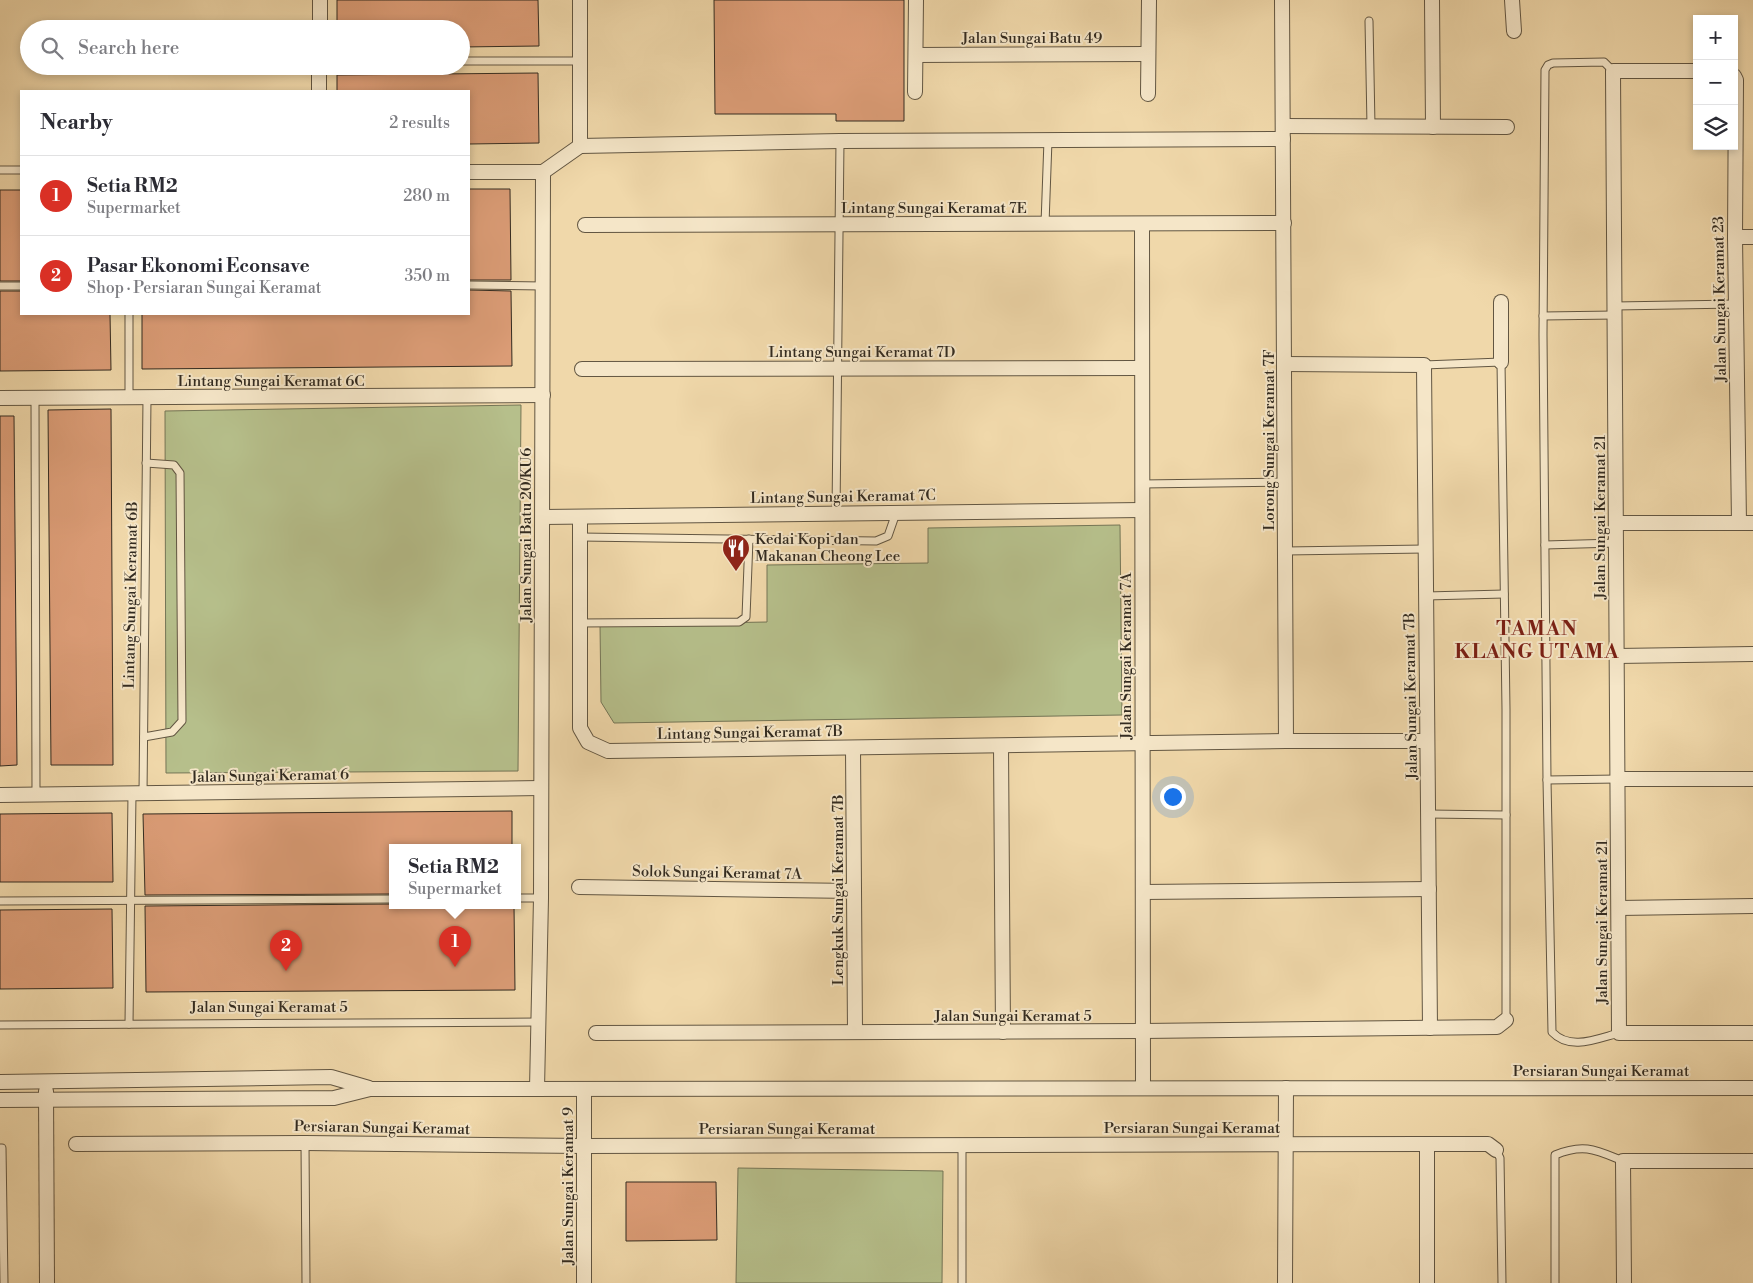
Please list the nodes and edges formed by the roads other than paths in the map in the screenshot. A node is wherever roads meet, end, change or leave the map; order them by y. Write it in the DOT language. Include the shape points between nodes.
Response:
graph roads {
  1 [pos="320,0"];
  2 [pos="580,0"];
  3 [pos="916,0"];
  4 [pos="1149,0"];
  5 [pos="1282,0"];
  6 [pos="1432,0"];
  7 [pos="1512,0"];
  8 [pos="320,20"];
  9 [pos="1369,21"];
  10 [pos="1514,31"];
  11 [pos="1148,54"];
  12 [pos="916,55"];
  13 [pos="470,61"];
  14 [pos="580,61"];
  15 [pos="1613,71"];
  16 [pos="1693,71"];
  17 [pos="319,75"];
  18 [pos="319,90"];
  19 [pos="915,92"];
  20 [pos="1148,94"];
  21 [pos="1736,105"];
  22 [pos="1371,126"];
  23 [pos="1433,127"];
  24 [pos="1507,127"];
  25 [pos="1283,132"];
  26 [pos="1048,140"];
  27 [pos="840,141"];
  28 [pos="580,146"];
  29 [pos="0,170"];
  30 [pos="20,170"];
  31 [pos="470,172"];
  32 [pos="543,172"];
  33 [pos="1284,223"];
  34 [pos="839,224"];
  35 [pos="1045,224"];
  36 [pos="1142,224"];
  37 [pos="585,225"];
  38 [pos="1735,237"];
  39 [pos="1753,237"];
  40 [pos="0,286"];
  41 [pos="20,286"];
  42 [pos="470,286"];
  43 [pos="543,286"];
  44 [pos="1501,302"];
  45 [pos="1736,304"];
  46 [pos="1615,310"];
  47 [pos="129,315"];
  48 [pos="1543,316"];
  49 [pos="1501,362"];
  50 [pos="1284,364"];
  51 [pos="1424,364"];
  52 [pos="837,368"];
  53 [pos="1142,368"];
  54 [pos="582,369"];
  55 [pos="543,395"];
  56 [pos="0,398"];
  57 [pos="35,398"];
  58 [pos="129,398"];
  59 [pos="147,398"];
  60 [pos="146,464"];
  61 [pos="1285,482"];
  62 [pos="1142,484"];
  63 [pos="1142,510"];
  64 [pos="896,513"];
  65 [pos="836,514"];
  66 [pos="543,517"];
  67 [pos="580,517"];
  68 [pos="1616,523"];
  69 [pos="1738,523"];
  70 [pos="1753,523"];
  71 [pos="580,536"];
  72 [pos="749,539"];
  73 [pos="1616,543"];
  74 [pos="1545,545"];
  75 [pos="1425,549"];
  76 [pos="1286,551"];
  77 [pos="1504,594"];
  78 [pos="1426,596"];
  79 [pos="579,622"];
  80 [pos="1753,654"];
  81 [pos="1617,656"];
  82 [pos="144,737"];
  83 [pos="1286,741"];
  84 [pos="1427,741"];
  85 [pos="1143,744"];
  86 [pos="1001,746"];
  87 [pos="853,748"];
  88 [pos="1618,779"];
  89 [pos="1753,779"];
  90 [pos="1547,780"];
  91 [pos="540,788"];
  92 [pos="36,794"];
  93 [pos="138,794"];
  94 [pos="0,795"];
  95 [pos="1428,814"];
  96 [pos="1506,815"];
  97 [pos="579,887"];
  98 [pos="1429,889"];
  99 [pos="854,890"];
  100 [pos="1143,892"];
  101 [pos="521,898"];
  102 [pos="541,898"];
  103 [pos="389,899"];
  104 [pos="0,901"];
  105 [pos="131,901"];
  106 [pos="1753,906"];
  107 [pos="1618,908"];
  108 [pos="1506,1020"];
  109 [pos="538,1022"];
  110 [pos="129,1024"];
  111 [pos="0,1025"];
  112 [pos="1430,1028"];
  113 [pos="855,1032"];
  114 [pos="1003,1032"];
  115 [pos="1143,1032"];
  116 [pos="596,1033"];
  117 [pos="1619,1033"];
  118 [pos="1753,1033"];
  119 [pos="0,1082"];
  120 [pos="46,1082"];
  121 [pos="1143,1088"];
  122 [pos="1286,1088"];
  123 [pos="1753,1088"];
  124 [pos="370,1089"];
  125 [pos="537,1089"];
  126 [pos="584,1089"];
  127 [pos="0,1100"];
  128 [pos="47,1100"];
  129 [pos="306,1143"];
  130 [pos="76,1144"];
  131 [pos="1286,1144"];
  132 [pos="1427,1144"];
  133 [pos="962,1145"];
  134 [pos="584,1146"];
  135 [pos="0,1148"];
  136 [pos="1496,1150"];
  137 [pos="1624,1161"];
  138 [pos="1753,1161"];
  139 [pos="4,1283"];
  140 [pos="47,1283"];
  141 [pos="306,1283"];
  142 [pos="584,1283"];
  143 [pos="962,1283"];
  144 [pos="1285,1283"];
  145 [pos="1427,1283"];
  146 [pos="1502,1283"];
  147 [pos="1555,1283"];
  148 [pos="1624,1283"];
  1 -- 8 [label="street"];
  2 -- 14 [label="street"];
  3 -- 12 [label="street"];
  4 -- 11 [label="street"];
  5 -- 25 [label="street, Lorong Sungai Keramat 7F"];
  6 -- 23 [label="street"];
  7 -- 10 [label="street"];
  9 -- 22 [label="lane"];
  11 -- 12 [label="street, Jalan Sungai Batu 49"];
  11 -- 20 [label="street"];
  12 -- 19 [label="street"];
  13 -- 14 [label="lane"];
  14 -- 28 [label="street"];
  15 -- 16 [label="street"];
  15 -- 46 [label="street, Jalan Sungai Keramat 21"];
  15 -- 48 [label="lane" via="1604,62 1553,63 1545,70"];
  17 -- 18 [label="street"];
  21 -- 38 [label="street, Jalan Sungai Keramat 23"];
  22 -- 23 [label="street"];
  22 -- 25 [label="street"];
  23 -- 24 [label="street"];
  25 -- 26 [label="street"];
  25 -- 33 [label="street, Lorong Sungai Keramat 7F"];
  26 -- 27 [label="street"];
  26 -- 35 [label="lane"];
  27 -- 28 [label="street"];
  27 -- 34 [label="lane"];
  28 -- 32 [label="street"];
  29 -- 30 [label="lane"];
  31 -- 32 [label="street"];
  32 -- 43 [label="street, Jalan Sungai Batu 20/KU6"];
  33 -- 36 [label="street, Lintang Sungai Keramat 7E"];
  33 -- 50 [label="street, Lorong Sungai Keramat 7F"];
  34 -- 35 [label="street, Lintang Sungai Keramat 7E"];
  34 -- 37 [label="street, Lintang Sungai Keramat 7E"];
  34 -- 52 [label="lane"];
  35 -- 36 [label="street, Lintang Sungai Keramat 7E"];
  36 -- 53 [label="street, Jalan Sungai Keramat 7A"];
  38 -- 39 [label="street"];
  38 -- 45 [label="street, Jalan Sungai Keramat 23"];
  40 -- 41 [label="lane"];
  42 -- 43 [label="lane"];
  43 -- 55 [label="street, Jalan Sungai Batu 20/KU6"];
  44 -- 49 [label="street"];
  45 -- 46 [label="lane"];
  45 -- 69 [label="street, Jalan Sungai Keramat 23"];
  46 -- 48 [label="lane"];
  46 -- 68 [label="street, Jalan Sungai Keramat 21"];
  47 -- 58 [label="lane"];
  48 -- 74 [label="lane"];
  49 -- 51 [label="lane"];
  49 -- 77 [label="lane"];
  50 -- 51 [label="street"];
  50 -- 61 [label="street, Lorong Sungai Keramat 7F"];
  51 -- 75 [label="street, Jalan Sungai Keramat 7B"];
  52 -- 53 [label="street, Lintang Sungai Keramat 7D"];
  52 -- 54 [label="street, Lintang Sungai Keramat 7D"];
  52 -- 65 [label="lane"];
  53 -- 62 [label="street, Jalan Sungai Keramat 7A"];
  55 -- 59 [label="street, Lintang Sungai Keramat 6C"];
  55 -- 66 [label="street, Jalan Sungai Batu 20/KU6"];
  56 -- 57 [label="street, Lintang Sungai Keramat 6C"];
  57 -- 58 [label="street, Lintang Sungai Keramat 6C"];
  57 -- 92 [label="lane"];
  58 -- 59 [label="street, Lintang Sungai Keramat 6C"];
  59 -- 60 [label="lane, Lintang Sungai Keramat 6B"];
  60 -- 82 [label="lane, Lintang Sungai Keramat 6B"];
  60 -- 82 [label="lane" via="174,465 180,473 182,721 172,732"];
  61 -- 62 [label="lane"];
  61 -- 76 [label="street, Lorong Sungai Keramat 7F"];
  62 -- 63 [label="street, Jalan Sungai Keramat 7A"];
  63 -- 64 [label="street, Lintang Sungai Keramat 7C"];
  63 -- 85 [label="street, Jalan Sungai Keramat 7A"];
  64 -- 65 [label="street, Lintang Sungai Keramat 7C"];
  64 -- 72 [label="lane" via="888,536 876,541"];
  65 -- 67 [label="street, Lintang Sungai Keramat 7C"];
  66 -- 67 [label="street, Lintang Sungai Keramat 7C"];
  66 -- 91 [label="street, Jalan Sungai Batu 20/KU6"];
  67 -- 71 [label="street, Lintang Sungai Keramat 7B"];
  68 -- 69 [label="street"];
  68 -- 73 [label="street, Jalan Sungai Keramat 21"];
  69 -- 70 [label="street"];
  71 -- 72 [label="lane"];
  71 -- 79 [label="street, Lintang Sungai Keramat 7B"];
  72 -- 79 [label="lane" via="746,617 738,622"];
  73 -- 74 [label="lane"];
  73 -- 81 [label="street, Jalan Sungai Keramat 21"];
  74 -- 90 [label="lane"];
  75 -- 76 [label="lane"];
  75 -- 78 [label="street, Jalan Sungai Keramat 7B"];
  76 -- 83 [label="street, Lorong Sungai Keramat 7F"];
  77 -- 78 [label="lane"];
  77 -- 96 [label="lane"];
  78 -- 84 [label="street, Jalan Sungai Keramat 7B"];
  79 -- 87 [label="street, Lintang Sungai Keramat 7B" via="580,728 588,742 608,751"];
  80 -- 81 [label="street"];
  81 -- 88 [label="street, Jalan Sungai Keramat 21"];
  82 -- 93 [label="lane, Lintang Sungai Keramat 6B"];
  83 -- 84 [label="street, Lintang Sungai Keramat 7B"];
  83 -- 85 [label="street, Lintang Sungai Keramat 7B"];
  84 -- 95 [label="street, Jalan Sungai Keramat 7B"];
  85 -- 86 [label="street, Lintang Sungai Keramat 7B"];
  85 -- 100 [label="street, Jalan Sungai Keramat 7A"];
  86 -- 87 [label="street, Lintang Sungai Keramat 7B"];
  86 -- 114 [label="street"];
  87 -- 99 [label="street, Lengkuk Sungai Keramat 7B"];
  88 -- 89 [label="street"];
  88 -- 90 [label="lane"];
  88 -- 107 [label="street, Jalan Sungai Keramat 21"];
  90 -- 117 [label="lane" via="1552,1032 1567,1043"];
  91 -- 93 [label="street, Jalan Sungai Keramat 6"];
  91 -- 102 [label="street, Jalan Sungai Batu 20/KU6"];
  92 -- 93 [label="street, Jalan Sungai Keramat 6"];
  92 -- 94 [label="street, Jalan Sungai Keramat 6"];
  93 -- 105 [label="lane, Lintang Sungai Keramat 6B"];
  95 -- 96 [label="lane"];
  95 -- 98 [label="street, Jalan Sungai Keramat 7B"];
  96 -- 108 [label="lane"];
  97 -- 99 [label="street, Solok Sungai Keramat 7A"];
  98 -- 100 [label="street"];
  98 -- 112 [label="street, Jalan Sungai Keramat 7B"];
  99 -- 113 [label="street, Lengkuk Sungai Keramat 7B"];
  100 -- 115 [label="street, Jalan Sungai Keramat 7A"];
  101 -- 102 [label="lane"];
  102 -- 109 [label="street, Jalan Sungai Batu 20/KU6"];
  103 -- 105 [label="lane"];
  104 -- 105 [label="lane"];
  105 -- 110 [label="lane, Lintang Sungai Keramat 6B"];
  106 -- 107 [label="street"];
  107 -- 117 [label="street, Jalan Sungai Keramat 21"];
  108 -- 112 [label="street, Jalan Sungai Keramat 5" via="1497,1027"];
  109 -- 110 [label="lane, Jalan Sungai Keramat 5"];
  109 -- 125 [label="street, Jalan Sungai Batu 20/KU6"];
  110 -- 111 [label="lane, Jalan Sungai Keramat 5"];
  112 -- 115 [label="street, Jalan Sungai Keramat 5"];
  113 -- 114 [label="street, Jalan Sungai Keramat 5"];
  113 -- 116 [label="street, Jalan Sungai Keramat 5"];
  114 -- 115 [label="street, Jalan Sungai Keramat 5"];
  115 -- 121 [label="street, Jalan Sungai Keramat 7A"];
  117 -- 118 [label="street"];
  119 -- 120 [label="street, Persiaran Sungai Keramat"];
  120 -- 124 [label="street, Persiaran Sungai Keramat" via="331,1077"];
  120 -- 128 [label="street"];
  121 -- 122 [label="street, Persiaran Sungai Keramat"];
  121 -- 126 [label="street, Persiaran Sungai Keramat"];
  122 -- 123 [label="street, Persiaran Sungai Keramat"];
  122 -- 131 [label="street"];
  124 -- 125 [label="street, Persiaran Sungai Keramat"];
  124 -- 128 [label="street, Persiaran Sungai Keramat" via="334,1098"];
  125 -- 126 [label="street, Persiaran Sungai Keramat"];
  126 -- 134 [label="street, Jalan Sungai Keramat 9"];
  127 -- 128 [label="street, Persiaran Sungai Keramat"];
  128 -- 140 [label="street"];
  129 -- 130 [label="street, Persiaran Sungai Keramat"];
  129 -- 134 [label="street, Persiaran Sungai Keramat"];
  129 -- 141 [label="lane"];
  131 -- 132 [label="street, Persiaran Sungai Keramat"];
  131 -- 133 [label="street, Persiaran Sungai Keramat"];
  131 -- 144 [label="street"];
  132 -- 136 [label="street, Persiaran Sungai Keramat" via="1488,1144"];
  132 -- 145 [label="street"];
  133 -- 134 [label="street, Persiaran Sungai Keramat"];
  133 -- 143 [label="lane"];
  134 -- 142 [label="street, Jalan Sungai Keramat 9"];
  135 -- 139 [label="lane"];
  136 -- 146 [label="lane" via="1500,1158"];
  137 -- 138 [label="street"];
  137 -- 147 [label="lane" via="1593,1149 1576,1148 1555,1155"];
  137 -- 148 [label="street"];
}
